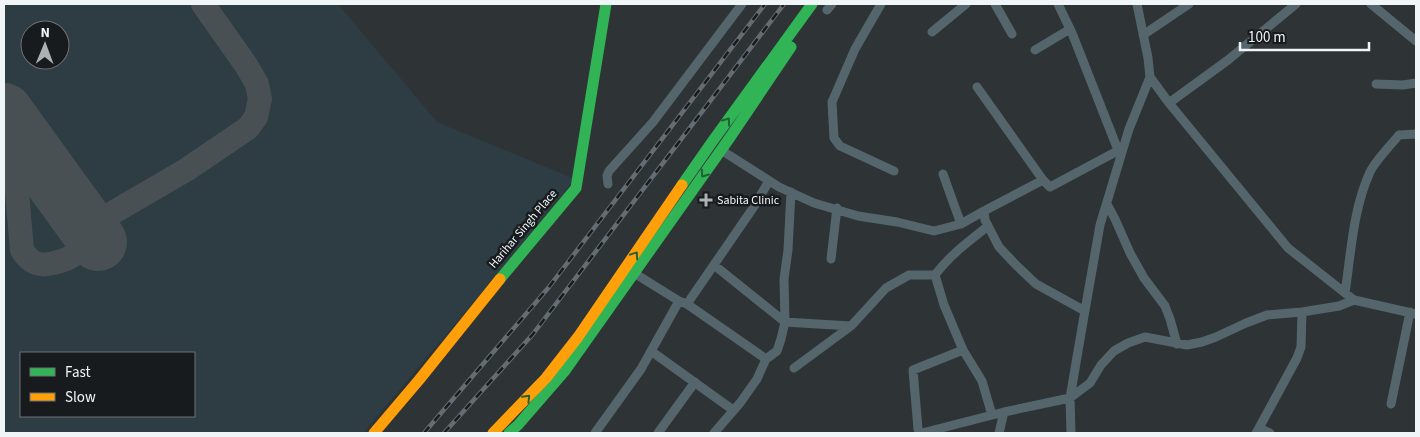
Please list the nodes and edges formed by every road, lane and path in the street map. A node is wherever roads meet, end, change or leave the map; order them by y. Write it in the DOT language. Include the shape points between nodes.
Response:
graph roads {
  1 [pos="606,4"];
  2 [pos="742,4"];
  3 [pos="812,4"];
  4 [pos="881,4"];
  5 [pos="966,4"];
  6 [pos="995,4"];
  7 [pos="1058,4"];
  8 [pos="1137,4"];
  9 [pos="1189,4"];
  10 [pos="1296,4"];
  11 [pos="1371,4"];
  12 [pos="827,6"];
  13 [pos="1070,29"];
  14 [pos="932,32"];
  15 [pos="1012,34"];
  16 [pos="1143,35"];
  17 [pos="1416,40"];
  18 [pos="1035,50"];
  19 [pos="1150,76"];
  20 [pos="1416,83"];
  21 [pos="1376,84"];
  22 [pos="977,87"];
  23 [pos="1170,103"];
  24 [pos="1416,134"];
  25 [pos="1121,149"];
  26 [pos="721,150"];
  27 [pos="894,171"];
  28 [pos="944,174"];
  29 [pos="1043,180"];
  30 [pos="770,181"];
  31 [pos="608,184"];
  32 [pos="791,192"];
  33 [pos="1107,204"];
  34 [pos="837,208"];
  35 [pos="984,211"];
  36 [pos="961,224"];
  37 [pos="988,226"];
  38 [pos="831,259"];
  39 [pos="714,265"];
  40 [pos="634,272"];
  41 [pos="936,275"];
  42 [pos="1345,293"];
  43 [pos="1354,300"];
  44 [pos="683,302"];
  45 [pos="1085,310"];
  46 [pos="1302,312"];
  47 [pos="1413,313"];
  48 [pos="785,322"];
  49 [pos="851,326"];
  50 [pos="1177,344"];
  51 [pos="651,350"];
  52 [pos="963,350"];
  53 [pos="766,359"];
  54 [pos="794,368"];
  55 [pos="695,382"];
  56 [pos="1070,398"];
  57 [pos="1391,404"];
  58 [pos="734,410"];
  59 [pos="1004,412"];
  60 [pos="992,415"];
  61 [pos="1258,431"];
  62 [pos="936,432"];
  63 [pos="374,433"];
  64 [pos="493,433"];
  65 [pos="510,433"];
  66 [pos="595,433"];
  67 [pos="658,433"];
  68 [pos="714,433"];
  69 [pos="921,433"];
  70 [pos="999,433"];
  71 [pos="1071,433"];
  72 [pos="1270,433"];
  1 -- 63 [label="street, Harihar Singh Place" via="576,188"];
  2 -- 31 [label="street" via="653,122 609,171"];
  64 -- 3 [label="street, one-way" via="546,378 578,337"];
  4 -- 27 [label="street" via="855,49 832,102 834,138 840,146"];
  5 -- 14 [label="street"];
  6 -- 15 [label="street"];
  7 -- 13 [label="street"];
  8 -- 16 [label="street"];
  9 -- 16 [label="street"];
  10 -- 23 [label="street"];
  11 -- 17 [label="street"];
  12 -- 26 [label="street"];
  13 -- 18 [label="street"];
  13 -- 25 [label="street"];
  16 -- 19 [label="street"];
  19 -- 23 [label="street"];
  19 -- 25 [label="street"];
  20 -- 21 [label="street"];
  22 -- 29 [label="street"];
  23 -- 42 [label="street" via="1288,248"];
  24 -- 42 [label="street" via="1398,135 1371,170 1357,211"];
  25 -- 29 [label="street" via="1050,186"];
  25 -- 33 [label="street"];
  26 -- 30 [label="street"];
  26 -- 40 [label="street, one-way"];
  28 -- 36 [label="street"];
  29 -- 35 [label="street"];
  30 -- 32 [label="street"];
  30 -- 39 [label="street"];
  32 -- 34 [label="street" via="814,203"];
  32 -- 48 [label="street" via="784,279"];
  33 -- 45 [label="street"];
  33 -- 50 [label="street" via="1144,278 1165,306"];
  34 -- 36 [label="street" via="858,216 934,231"];
  34 -- 38 [label="street"];
  35 -- 36 [label="street"];
  35 -- 37 [label="street"];
  37 -- 41 [label="street" via="943,264"];
  37 -- 45 [label="street" via="999,247 1036,284"];
  39 -- 44 [label="street"];
  39 -- 48 [label="street"];
  40 -- 44 [label="street"];
  40 -- 65 [label="street" via="564,372"];
  41 -- 49 [label="street" via="908,275 886,288"];
  41 -- 52 [label="street" via="944,306"];
  42 -- 43 [label="street"];
  43 -- 46 [label="street"];
  43 -- 47 [label="street"];
  44 -- 51 [label="street"];
  44 -- 53 [label="street"];
  45 -- 56 [label="street"];
  46 -- 50 [label="street" via="1267,315 1202,342"];
  46 -- 61 [label="street" via="1301,347 1297,358"];
  47 -- 57 [label="street"];
  48 -- 49 [label="street"];
  48 -- 53 [label="street" via="777,351"];
  49 -- 54 [label="street"];
  50 -- 56 [label="street" via="1145,338 1128,343 1114,351 1100,365 1090,383"];
  51 -- 55 [label="street"];
  51 -- 66 [label="street"];
  52 -- 60 [label="street" via="982,382"];
  52 -- 69 [label="street" via="914,370 918,429"];
  53 -- 58 [label="street"];
  55 -- 58 [label="street"];
  55 -- 67 [label="street"];
  56 -- 59 [label="street"];
  56 -- 71 [label="street"];
  58 -- 68 [label="street"];
  59 -- 60 [label="street"];
  59 -- 70 [label="street"];
  60 -- 62 [label="street"];
  61 -- 72 [label="street"];
  62 -- 69 [label="street"];
}
